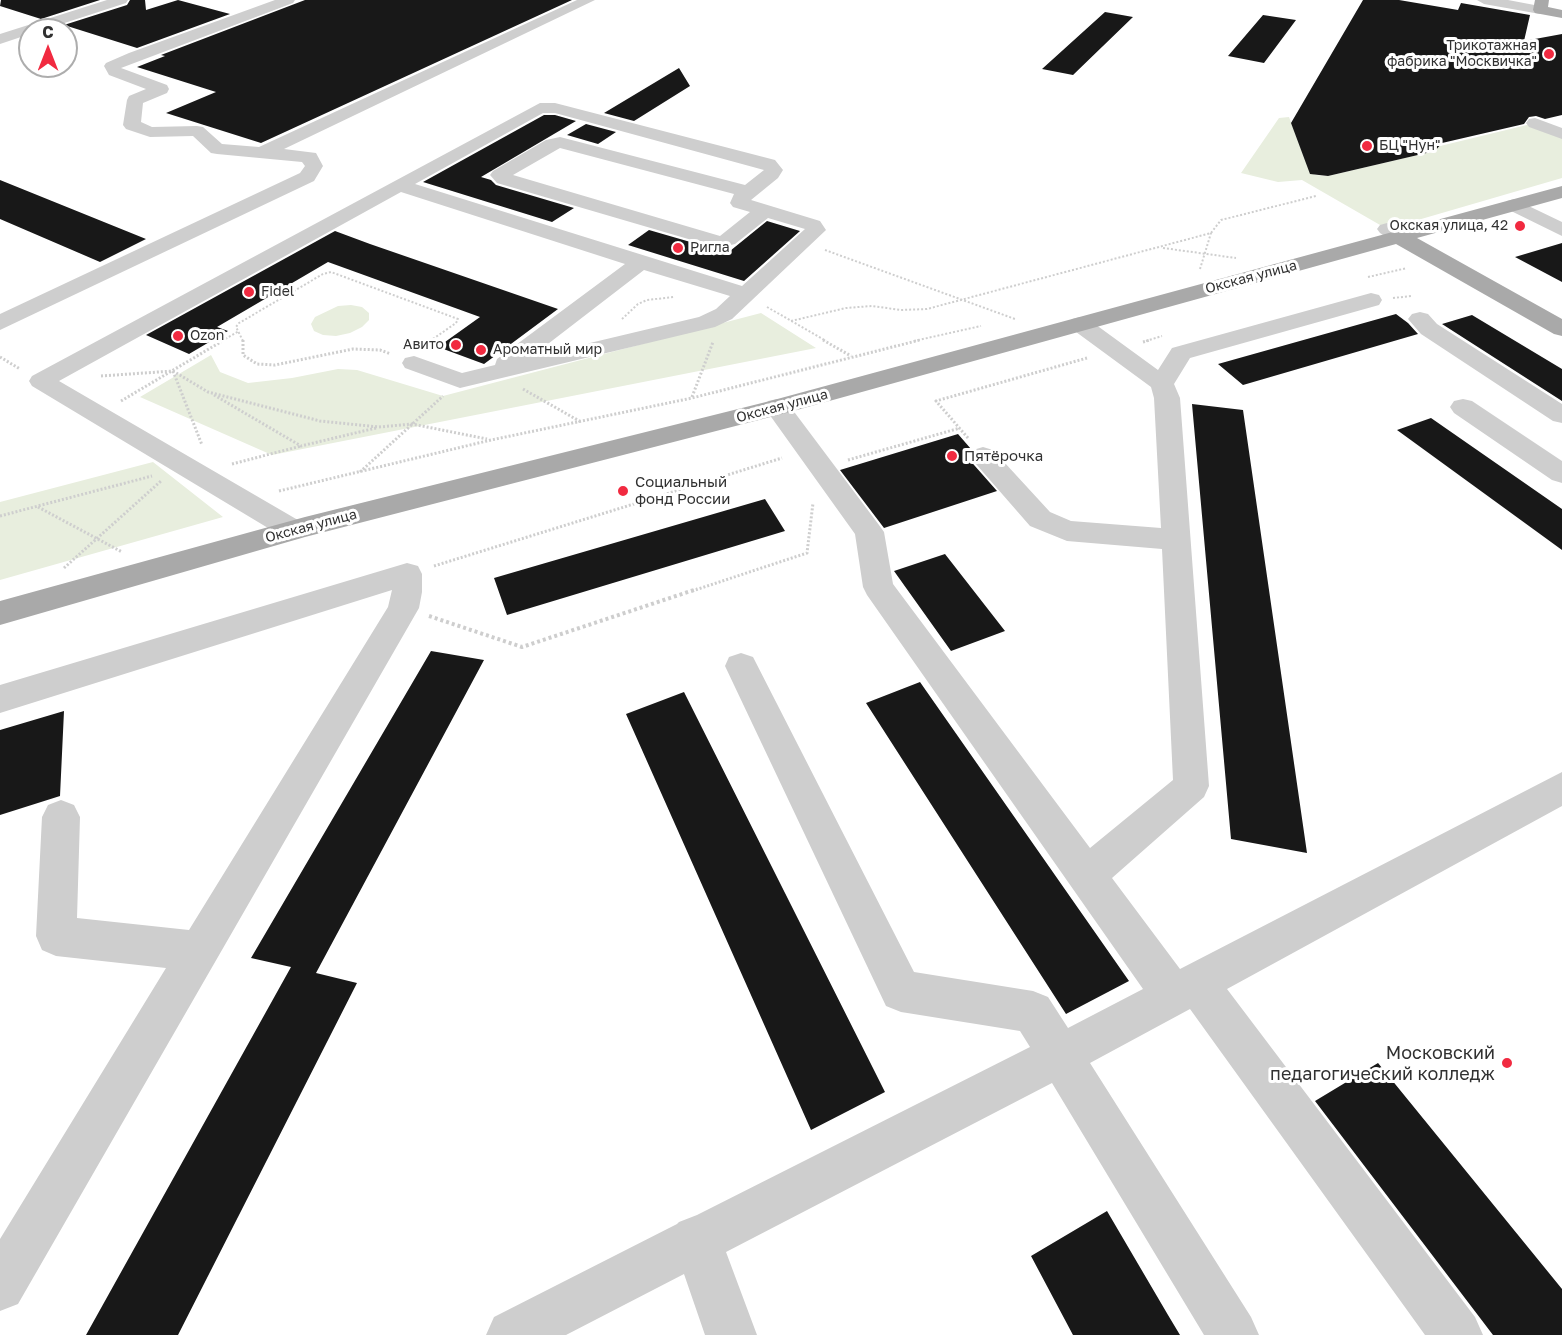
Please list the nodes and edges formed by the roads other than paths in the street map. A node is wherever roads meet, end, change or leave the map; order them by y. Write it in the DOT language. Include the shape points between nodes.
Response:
graph roads {
  1 [pos="121,0"];
  2 [pos="288,0"];
  3 [pos="588,0"];
  4 [pos="1492,1"];
  5 [pos="1541,5"];
  6 [pos="1562,14"];
  7 [pos="0,39"];
  8 [pos="1535,123"];
  9 [pos="1562,134"];
  10 [pos="262,153"];
  11 [pos="398,185"];
  12 [pos="748,192"];
  13 [pos="1562,192"];
  14 [pos="1514,205"];
  15 [pos="764,211"];
  16 [pos="1562,230"];
  17 [pos="1393,233"];
  18 [pos="641,262"];
  19 [pos="746,294"];
  20 [pos="1371,300"];
  21 [pos="1420,319"];
  22 [pos="0,323"];
  23 [pos="1080,324"];
  24 [pos="1562,329"];
  25 [pos="409,361"];
  26 [pos="495,373"];
  27 [pos="1162,384"];
  28 [pos="1540,401"];
  29 [pos="777,407"];
  30 [pos="1562,414"];
  31 [pos="983,456"];
  32 [pos="1562,474"];
  33 [pos="293,530"];
  34 [pos="1176,540"];
  35 [pos="0,613"];
  36 [pos="741,666"];
  37 [pos="0,699"];
  38 [pos="1562,788"];
  39 [pos="61,817"];
  40 [pos="1087,875"];
  41 [pos="199,951"];
  42 [pos="1184,988"];
  43 [pos="1061,1055"];
  44 [pos="696,1239"];
  45 [pos="0,1286"];
  46 [pos="512,1335"];
  47 [pos="731,1335"];
  48 [pos="1233,1335"];
  49 [pos="1457,1335"];
  1 -- 7 [label="street"];
  2 -- 10 [label="street" via="112,66 115,72 161,89 135,100 132,125 150,132 197,131 217,149"];
  3 -- 10 [label="street"];
  4 -- 5 [label="street"];
  5 -- 6 [label="main road"];
  8 -- 9 [label="street"];
  10 -- 22 [label="street" via="309,158 314,166 307,177"];
  11 -- 12 [label="street" via="535,110 550,107 772,167 771,174"];
  11 -- 18 [label="street"];
  11 -- 33 [label="street" via="41,381"];
  12 -- 15 [label="street" via="740,203"];
  12 -- 15 [label="street" via="560,142 500,175 713,241 728,240"];
  13 -- 14 [label="main road, Окская улица"];
  14 -- 16 [label="street"];
  14 -- 17 [label="main road, Окская улица"];
  15 -- 19 [label="street" via="803,232"];
  17 -- 23 [label="main road, Окская улица"];
  17 -- 24 [label="main road"];
  18 -- 19 [label="street"];
  18 -- 26 [label="street"];
  19 -- 26 [label="street" via="724,314 706,322"];
  20 -- 27 [label="street" via="1181,353"];
  21 -- 28 [label="street" via="1429,329"];
  23 -- 27 [label="street"];
  23 -- 29 [label="main road, Окская улица"];
  25 -- 26 [label="street" via="460,381"];
  27 -- 34 [label="street" via="1167,398"];
  28 -- 30 [label="street"];
  28 -- 32 [label="street" via="1473,414"];
  29 -- 33 [label="main road, Окская улица"];
  29 -- 40 [label="street" via="868,532 878,587"];
  31 -- 34 [label="street" via="1040,519 1067,531"];
  33 -- 35 [label="main road, Окская улица"];
  34 -- 40 [label="street" via="1191,786"];
  36 -- 43 [label="street" via="901,991 1033,1012"];
  37 -- 41 [label="street" via="405,591"];
  38 -- 42 [label="street"];
  39 -- 41 [label="street" via="56,936"];
  40 -- 42 [label="street"];
  41 -- 45 [label="street"];
  42 -- 43 [label="street"];
  42 -- 49 [label="street"];
  43 -- 44 [label="street"];
  43 -- 48 [label="street"];
  44 -- 46 [label="street"];
  44 -- 47 [label="street"];
}
